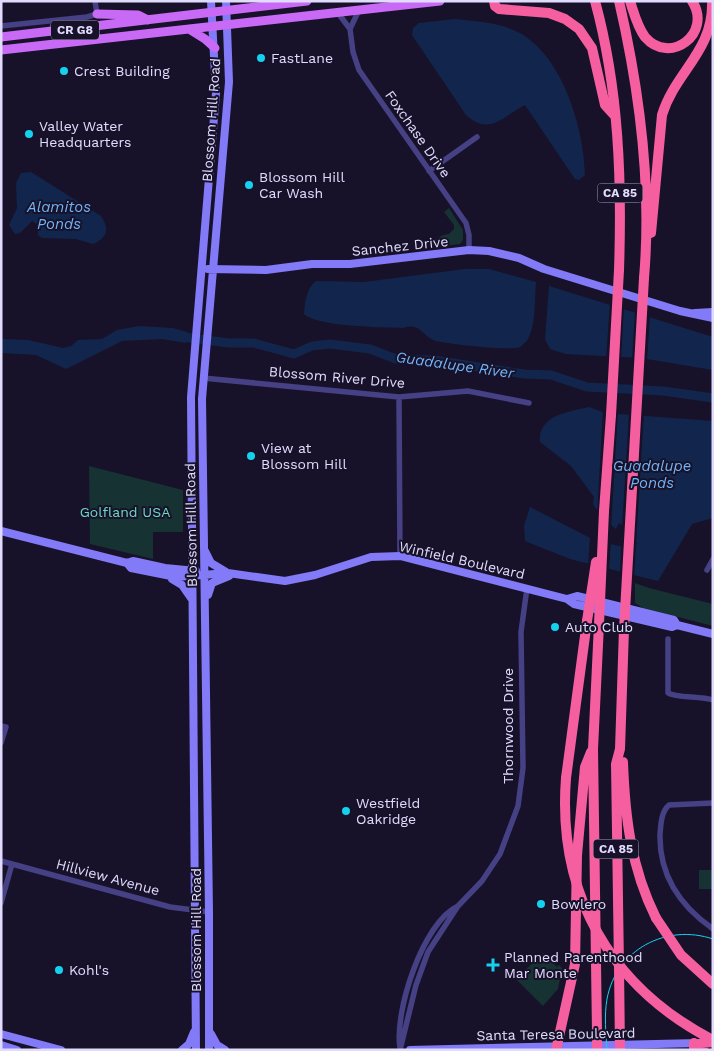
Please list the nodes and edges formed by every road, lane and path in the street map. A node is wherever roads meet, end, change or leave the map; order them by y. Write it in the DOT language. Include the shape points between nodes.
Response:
graph roads {
  1 [pos="95,1"];
  2 [pos="239,1"];
  3 [pos="307,1"];
  4 [pos="440,1"];
  5 [pos="494,1"];
  6 [pos="692,1"];
  7 [pos="712,1"];
  8 [pos="625,2"];
  9 [pos="596,3"];
  10 [pos="226,5"];
  11 [pos="212,6"];
  12 [pos="247,7"];
  13 [pos="359,10"];
  14 [pos="338,12"];
  15 [pos="97,14"];
  16 [pos="148,20"];
  17 [pos="227,25"];
  18 [pos="1,26"];
  19 [pos="214,26"];
  20 [pos="189,29"];
  21 [pos="350,29"];
  22 [pos="1,37"];
  23 [pos="215,48"];
  24 [pos="1,50"];
  25 [pos="615,116"];
  26 [pos="477,138"];
  27 [pos="211,140"];
  28 [pos="222,154"];
  29 [pos="429,171"];
  30 [pos="647,249"];
  31 [pos="469,250"];
  32 [pos="212,268"];
  33 [pos="200,270"];
  34 [pos="713,312"];
  35 [pos="693,314"];
  36 [pos="713,318"];
  37 [pos="193,361"];
  38 [pos="203,378"];
  39 [pos="399,397"];
  40 [pos="529,403"];
  41 [pos="191,425"];
  42 [pos="202,434"];
  43 [pos="604,511"];
  44 [pos="1,531"];
  45 [pos="204,550"];
  46 [pos="400,556"];
  47 [pos="713,559"];
  48 [pos="127,563"];
  49 [pos="707,570"];
  50 [pos="192,574"];
  51 [pos="204,574"];
  52 [pos="232,574"];
  53 [pos="168,576"];
  54 [pos="527,588"];
  55 [pos="192,600"];
  56 [pos="205,606"];
  57 [pos="713,634"];
  58 [pos="668,639"];
  59 [pos="713,700"];
  60 [pos="4,727"];
  61 [pos="1,744"];
  62 [pos="620,748"];
  63 [pos="593,749"];
  64 [pos="713,803"];
  65 [pos="1,861"];
  66 [pos="12,864"];
  67 [pos="1,903"];
  68 [pos="196,912"];
  69 [pos="209,912"];
  70 [pos="713,929"];
  71 [pos="619,984"];
  72 [pos="713,984"];
  73 [pos="196,1028"];
  74 [pos="209,1028"];
  75 [pos="1,1034"];
  76 [pos="12,1037"];
  77 [pos="703,1045"];
  78 [pos="1,1046"];
  79 [pos="556,1048"];
  80 [pos="12,1049"];
  81 [pos="61,1050"];
  82 [pos="182,1050"];
  83 [pos="196,1050"];
  84 [pos="208,1050"];
  85 [pos="225,1050"];
  86 [pos="400,1050"];
  87 [pos="410,1050"];
  88 [pos="597,1050"];
  89 [pos="620,1050"];
  90 [pos="626,1050"];
  1 -- 15 [label="street"];
  2 -- 12 [label="main road"];
  3 -- 12 [label="main road, CR G8"];
  4 -- 13 [label="main road, CR G8"];
  5 -- 25 [label="highway" via="499,9 557,15 579,29 597,62 605,106"];
  6 -- 8 [label="highway" via="698,17 697,29 688,42 671,49 655,45 647,38"];
  7 -- 30 [label="highway" via="708,39 668,97 662,115 653,227"];
  8 -- 30 [label="highway, CA 85" via="645,168"];
  9 -- 25 [label="highway, CA 85" via="612,82"];
  10 -- 11 [label="main road, CR G8"];
  10 -- 12 [label="main road, CR G8"];
  10 -- 17 [label="main road, Blossom Hill Road"];
  11 -- 16 [label="main road, CR G8"];
  11 -- 19 [label="main road, Blossom Hill Road"];
  13 -- 14 [label="main road, CR G8"];
  13 -- 21 [label="street"];
  14 -- 17 [label="main road, CR G8"];
  14 -- 21 [label="street, Foxchase Drive"];
  15 -- 16 [label="main road" via="138,15"];
  15 -- 18 [label="street"];
  16 -- 22 [label="main road, CR G8"];
  17 -- 19 [label="main road, CR G8"];
  17 -- 28 [label="main road, Blossom Hill Road" via="229,82"];
  19 -- 20 [label="main road, CR G8"];
  19 -- 23 [label="main road, Blossom Hill Road"];
  20 -- 23 [label="main road"];
  20 -- 24 [label="main road, CR G8"];
  21 -- 29 [label="street, Foxchase Drive" via="352,52 359,70"];
  23 -- 27 [label="main road, Blossom Hill Road" via="216,88"];
  25 -- 43 [label="highway, CA 85, bridge" via="621,210"];
  26 -- 29 [label="street"];
  27 -- 28 [label="main road"];
  27 -- 33 [label="main road, Blossom Hill Road"];
  28 -- 32 [label="main road, Blossom Hill Road"];
  29 -- 31 [label="street, Foxchase Drive" via="466,223"];
  30 -- 62 [label="highway, CA 85, bridge"];
  31 -- 32 [label="main road, Sanchez Drive" via="352,264 312,264 266,270"];
  31 -- 35 [label="main road, Sanchez Drive" via="503,254"];
  32 -- 33 [label="main road, Sanchez Drive"];
  32 -- 38 [label="main road, Blossom Hill Road"];
  33 -- 37 [label="main road, Blossom Hill Road"];
  34 -- 35 [label="main road"];
  35 -- 36 [label="main road, Sanchez Drive"];
  37 -- 38 [label="main road"];
  37 -- 41 [label="main road, Blossom Hill Road"];
  38 -- 39 [label="street, Blossom River Drive"];
  38 -- 42 [label="main road, Blossom Hill Road"];
  39 -- 40 [label="street, Blossom River Drive" via="462,391"];
  39 -- 46 [label="street"];
  41 -- 42 [label="main road"];
  41 -- 50 [label="main road, Blossom Hill Road"];
  42 -- 45 [label="main road, Blossom Hill Road"];
  43 -- 63 [label="highway, CA 85, bridge"];
  43 -- 77 [label="highway, bridge" via="566,778 565,825 569,858 594,929 613,958 647,996 683,1024"];
  44 -- 48 [label="main road, Winfield Boulevard"];
  45 -- 51 [label="main road, Blossom Hill Road"];
  45 -- 52 [label="main road" via="211,563"];
  46 -- 52 [label="main road, Winfield Boulevard" via="371,557 315,576 285,581"];
  46 -- 54 [label="main road, Winfield Boulevard"];
  47 -- 49 [label="street"];
  48 -- 50 [label="main road, Winfield Boulevard" via="133,561"];
  48 -- 53 [label="main road, Winfield Boulevard" via="131,568"];
  50 -- 51 [label="main road, Winfield Boulevard"];
  50 -- 53 [label="main road, Winfield Boulevard"];
  50 -- 55 [label="main road, Blossom Hill Road"];
  51 -- 52 [label="main road, Winfield Boulevard"];
  51 -- 56 [label="main road, Blossom Hill Road"];
  52 -- 56 [label="main road" via="212,583"];
  53 -- 55 [label="main road" via="182,584"];
  54 -- 57 [label="main road, Winfield Boulevard" via="567,599 577,596 635,610"];
  54 -- 86 [label="street, Thornwood Drive" via="521,632 522,768 518,806 500,854 434,940 421,968"];
  55 -- 68 [label="main road, Blossom Hill Road"];
  56 -- 69 [label="main road, Blossom Hill Road"];
  58 -- 59 [label="street" via="668,693"];
  60 -- 61 [label="street"];
  62 -- 71 [label="highway, CA 85, bridge" via="616,764"];
  62 -- 72 [label="highway, bridge" via="631,852 643,891 656,918 681,955"];
  63 -- 79 [label="highway" via="585,767 581,802 575,964"];
  63 -- 88 [label="highway, CA 85, bridge"];
  64 -- 70 [label="street" via="669,804 662,817 660,842 665,870 676,893 692,914"];
  65 -- 66 [label="street, Hillview Avenue"];
  66 -- 67 [label="street"];
  66 -- 68 [label="street, Hillview Avenue"];
  68 -- 69 [label="street, Hillview Avenue"];
  68 -- 73 [label="main road, Blossom Hill Road"];
  69 -- 74 [label="main road, Blossom Hill Road"];
  71 -- 89 [label="highway, CA 85, bridge"];
  71 -- 90 [label="highway, bridge" via="624,1007"];
  73 -- 82 [label="main road" via="189,1044"];
  73 -- 83 [label="main road, Blossom Hill Road"];
  74 -- 84 [label="main road, Blossom Hill Road"];
  74 -- 85 [label="main road" via="214,1043"];
  75 -- 76 [label="main road"];
  76 -- 80 [label="main road"];
  76 -- 81 [label="main road"];
  77 -- 79 [label="main road, Santa Teresa Boulevard"];
  78 -- 80 [label="main road"];
  79 -- 87 [label="main road, Santa Teresa Boulevard"];
}
